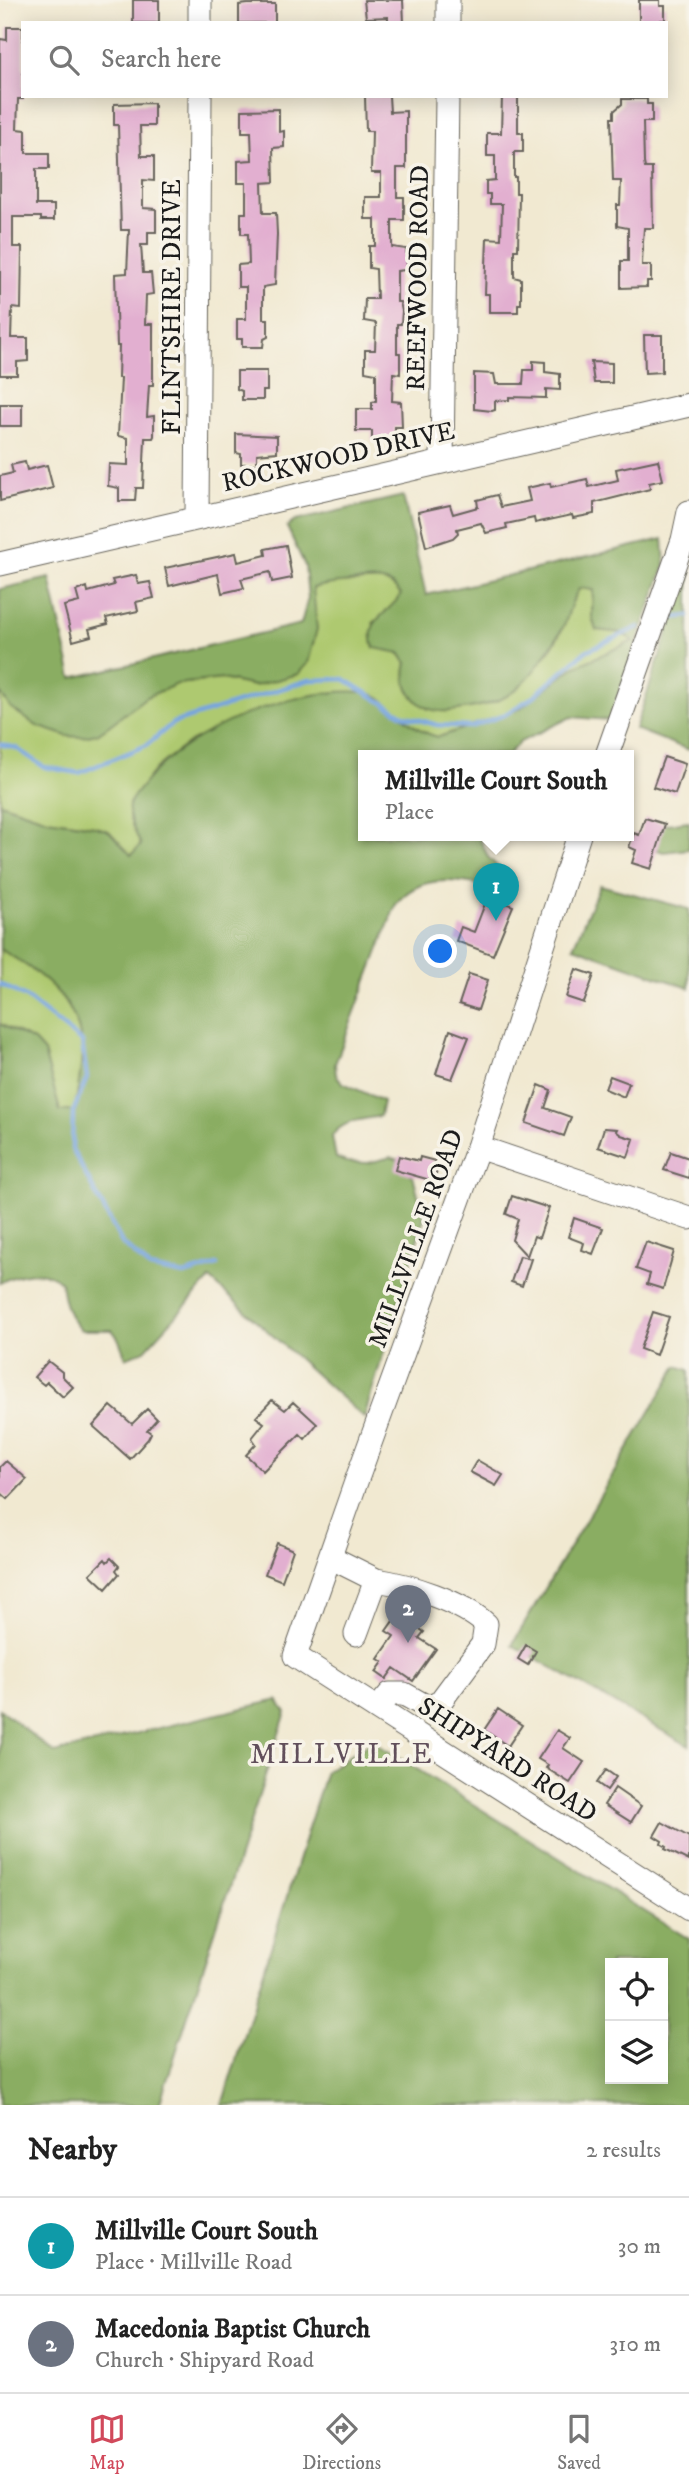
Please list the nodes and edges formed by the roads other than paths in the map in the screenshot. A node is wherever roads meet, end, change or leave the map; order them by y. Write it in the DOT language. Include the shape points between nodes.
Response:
graph roads {
  1 [pos="200,0"];
  2 [pos="449,0"];
  3 [pos="200,21"];
  4 [pos="448,21"];
  5 [pos="200,98"];
  6 [pos="447,98"];
  7 [pos="689,405"];
  8 [pos="442,461"];
  9 [pos="689,512"];
  10 [pos="197,517"];
  11 [pos="0,564"];
  12 [pos="609,750"];
  13 [pos="577,841"];
  14 [pos="478,1147"];
  15 [pos="689,1218"];
  16 [pos="330,1557"];
  17 [pos="376,1580"];
  18 [pos="356,1634"];
  19 [pos="295,1657"];
  20 [pos="378,1708"];
  21 [pos="689,1909"];
  1 -- 3 [label="street"];
  2 -- 4 [label="street"];
  5 -- 10 [label="street, FLINTSHIRE DRIVE"];
  6 -- 8 [label="street, REEFWOOD ROAD"];
  7 -- 8 [label="street, ROCKWOOD DRIVE"];
  8 -- 10 [label="street, ROCKWOOD DRIVE"];
  9 -- 12 [label="street"];
  10 -- 11 [label="street, ROCKWOOD DRIVE"];
  13 -- 14 [label="street, MILLVILLE ROAD"];
  14 -- 15 [label="street"];
  14 -- 16 [label="street, MILLVILLE ROAD"];
  16 -- 17 [label="street"];
  16 -- 19 [label="street, MILLVILLE ROAD"];
  17 -- 18 [label="street"];
  17 -- 20 [label="street" via="397,1583 471,1611 485,1624 483,1644 440,1702 429,1708 404,1694 390,1694"];
  19 -- 20 [label="street, SHIPYARD ROAD"];
  20 -- 21 [label="street, SHIPYARD ROAD"];
}
